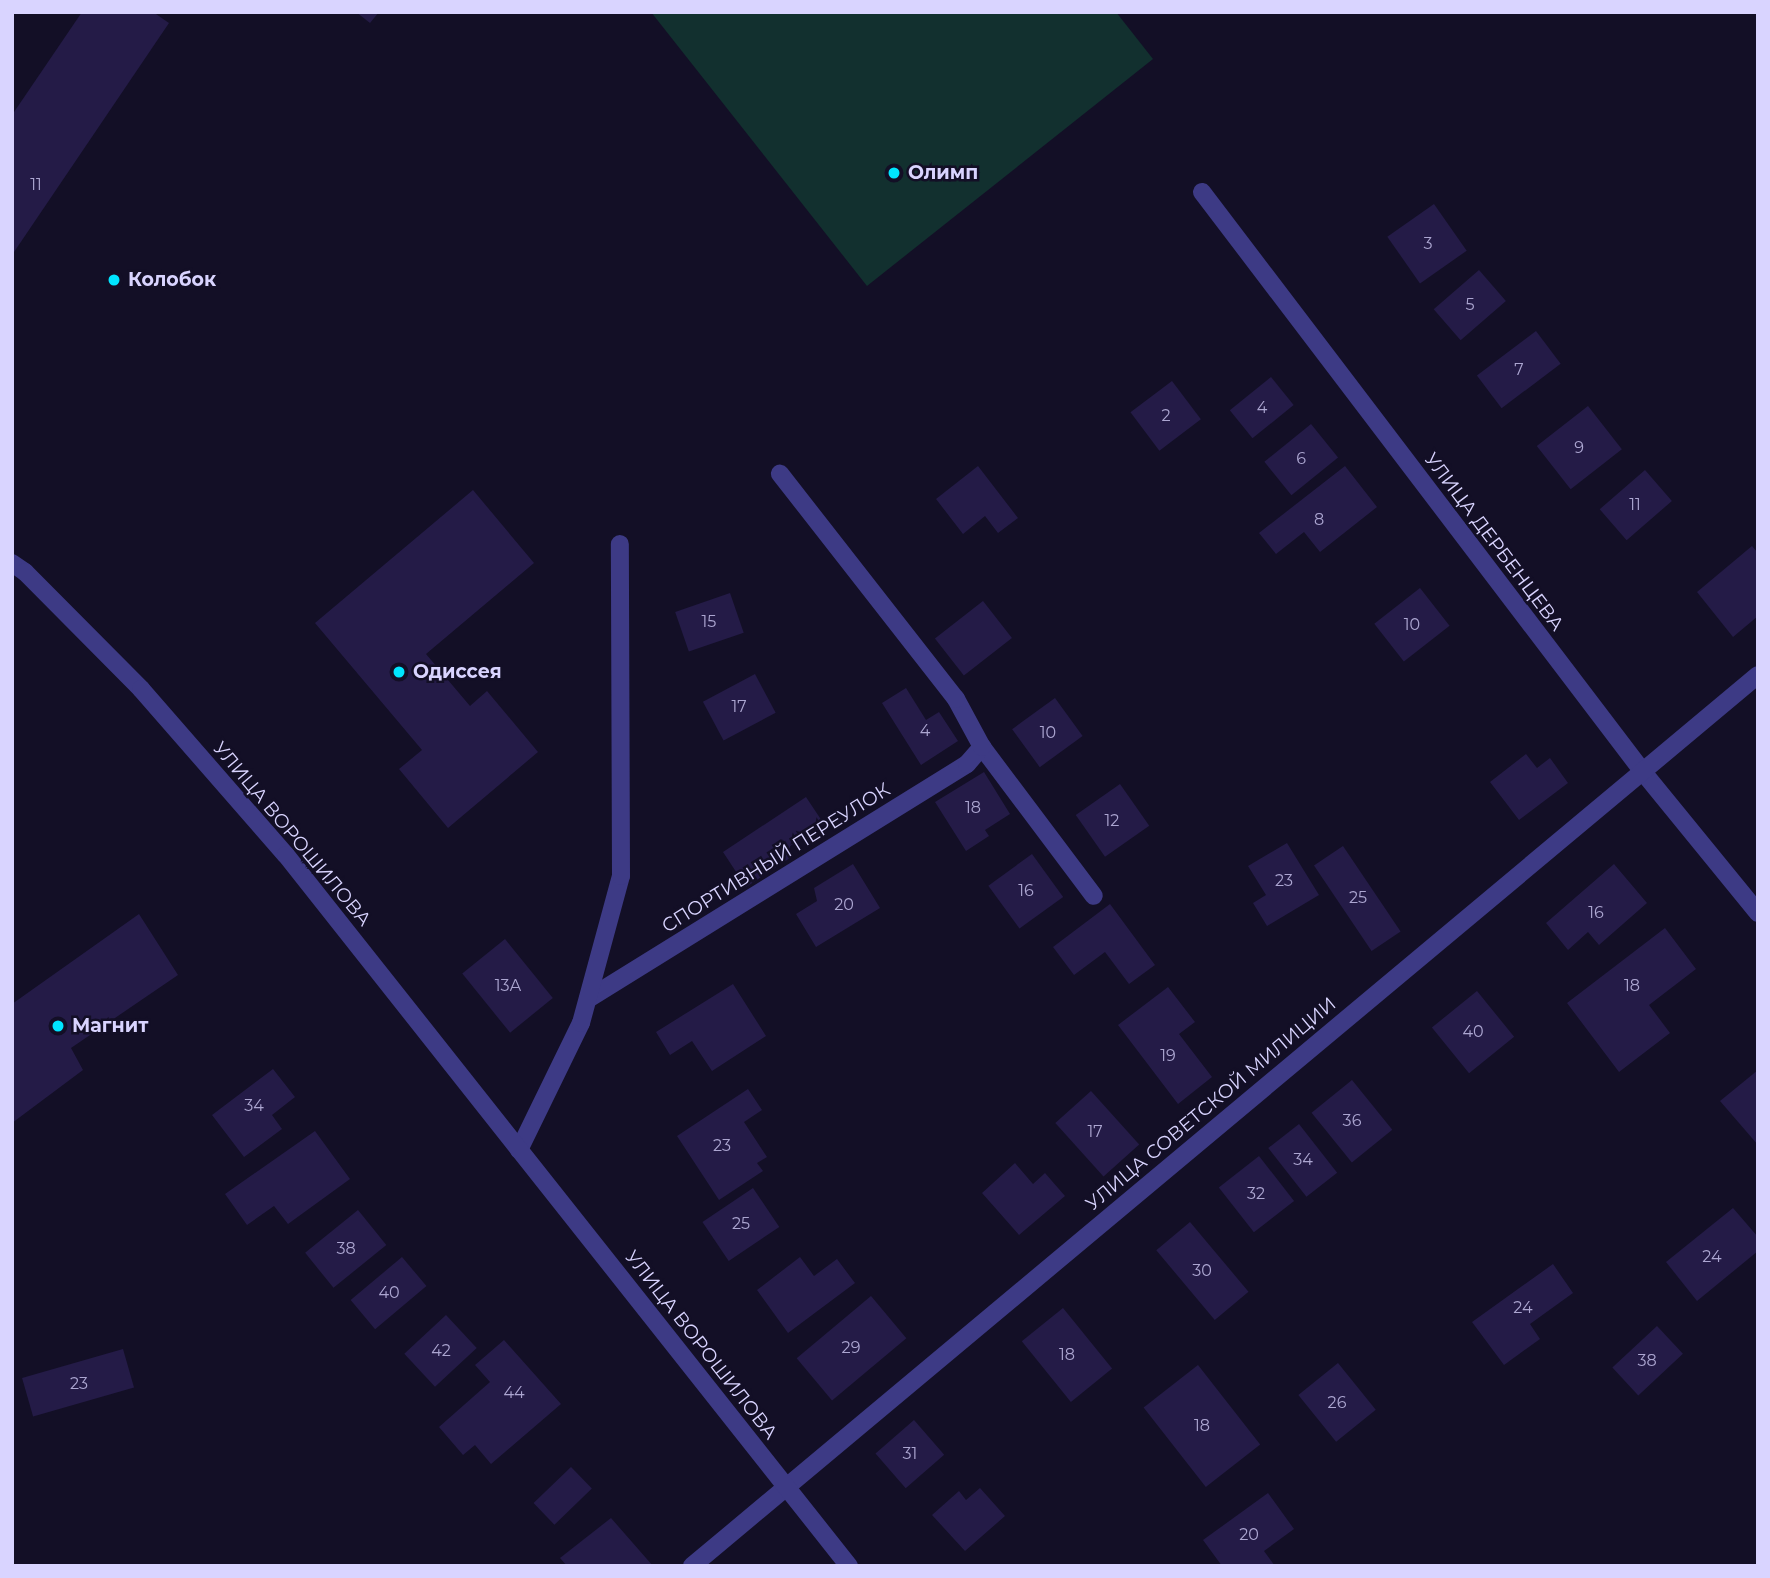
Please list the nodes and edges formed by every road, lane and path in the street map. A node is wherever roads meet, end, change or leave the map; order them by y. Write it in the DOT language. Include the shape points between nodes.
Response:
graph roads {
  1 [pos="1202,191"];
  2 [pos="780,474"];
  3 [pos="620,544"];
  4 [pos="12,563"];
  5 [pos="1758,675"];
  6 [pos="982,747"];
  7 [pos="1643,772"];
  8 [pos="1094,896"];
  9 [pos="1758,914"];
  10 [pos="587,999"];
  11 [pos="519,1150"];
  12 [pos="785,1485"];
  13 [pos="692,1566"];
  14 [pos="849,1566"];
  1 -- 7 [label="street, УЛИЦА ДЕРБЕНЦЕВА"];
  2 -- 6 [label="street" via="956,699"];
  3 -- 10 [label="street" via="621,876"];
  4 -- 11 [label="street, УЛИЦА ВОРОШИЛОВА" via="141,689 286,855"];
  5 -- 7 [label="street, УЛИЦА СОВЕТСКОЙ МИЛИЦИИ"];
  6 -- 8 [label="street"];
  6 -- 10 [label="street, СПОРТИВНЫЙ ПЕРЕУЛОК" via="967,764"];
  7 -- 9 [label="street, УЛИЦА ДЕРБЕНЦЕВА"];
  7 -- 12 [label="street, УЛИЦА СОВЕТСКОЙ МИЛИЦИИ"];
  10 -- 11 [label="street" via="581,1023"];
  11 -- 12 [label="street, УЛИЦА ВОРОШИЛОВА"];
  12 -- 13 [label="street, УЛИЦА СОВЕТСКОЙ МИЛИЦИИ"];
  12 -- 14 [label="street, УЛИЦА ВОРОШИЛОВА"];
}
